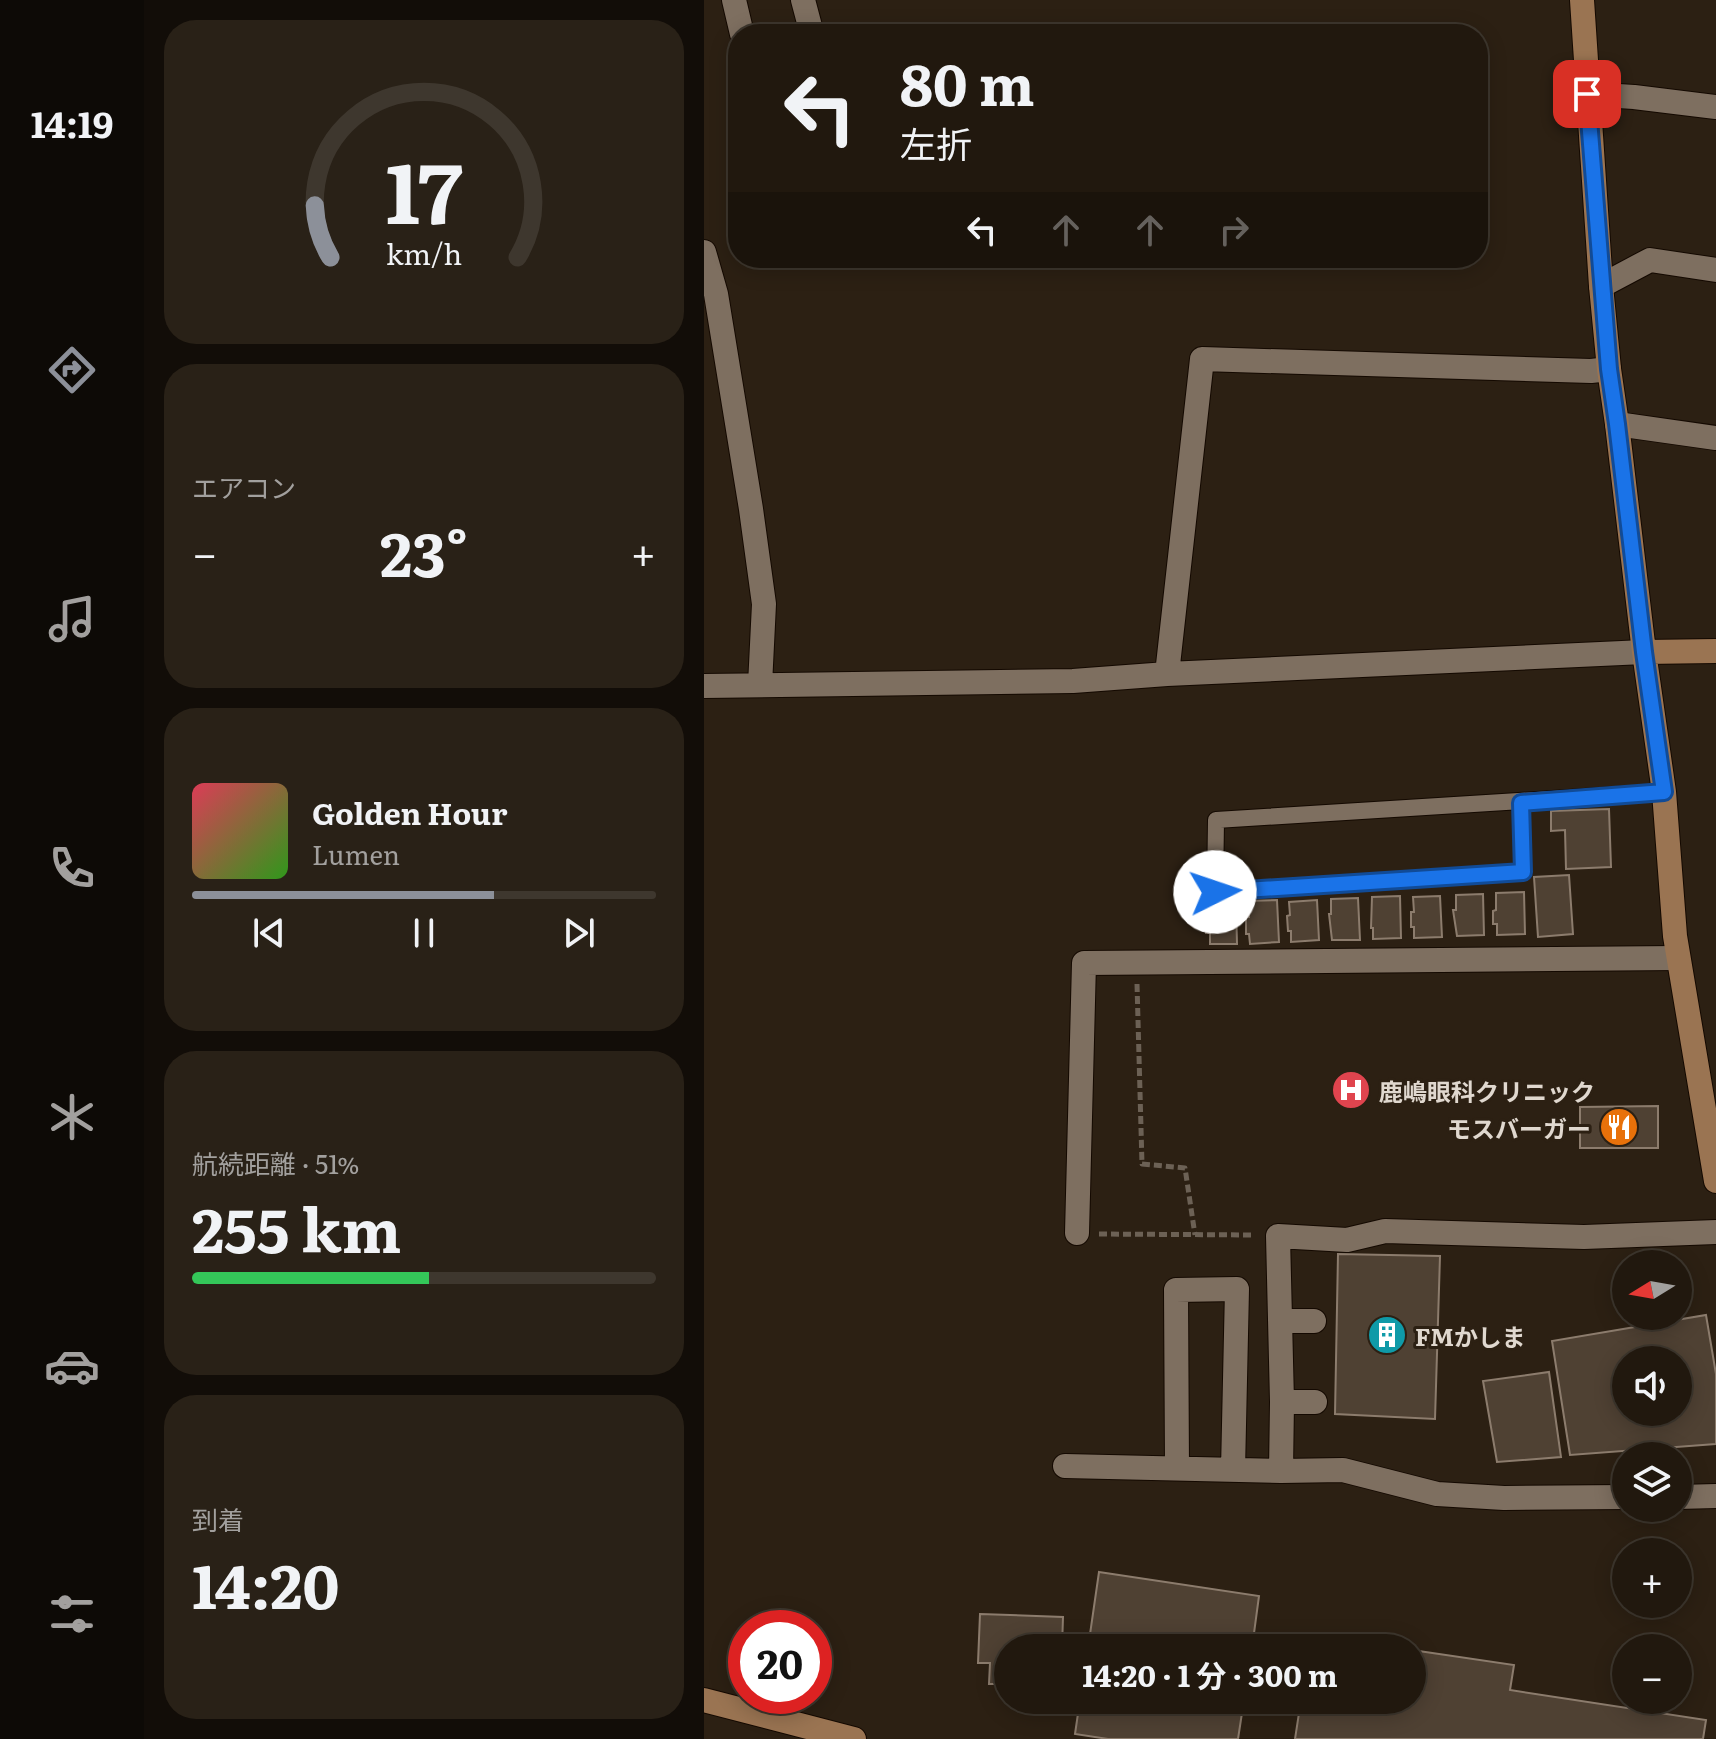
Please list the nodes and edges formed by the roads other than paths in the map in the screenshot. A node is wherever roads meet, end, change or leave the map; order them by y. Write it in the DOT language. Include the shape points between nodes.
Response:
graph roads {
  1 [pos="734,0"];
  2 [pos="803,0"];
  3 [pos="1582,0"];
  4 [pos="740,24"];
  5 [pos="809,24"];
  6 [pos="1587,94"];
  7 [pos="1716,107"];
  8 [pos="704,252"];
  9 [pos="1716,270"];
  10 [pos="1601,286"];
  11 [pos="710,295"];
  12 [pos="1609,369"];
  13 [pos="1617,424"];
  14 [pos="1716,438"];
  15 [pos="1716,651"];
  16 [pos="1644,652"];
  17 [pos="1167,674"];
  18 [pos="760,685"];
  19 [pos="704,686"];
  20 [pos="1664,792"];
  21 [pos="1521,803"];
  22 [pos="1678,958"];
  23 [pos="1716,1181"];
  24 [pos="1716,1232"];
  25 [pos="1077,1233"];
  26 [pos="1280,1321"];
  27 [pos="1314,1321"];
  28 [pos="1282,1402"];
  29 [pos="1315,1402"];
  30 [pos="1065,1466"];
  31 [pos="1177,1468"];
  32 [pos="1233,1470"];
  33 [pos="1281,1471"];
  34 [pos="1716,1496"];
  35 [pos="1612,1497"];
  36 [pos="1692,1497"];
  37 [pos="704,1700"];
  38 [pos="854,1739"];
  1 -- 4 [label="street"];
  2 -- 5 [label="street"];
  3 -- 6 [label="street"];
  6 -- 7 [label="street"];
  6 -- 10 [label="street"];
  8 -- 11 [label="street"];
  9 -- 10 [label="street" via="1650,260"];
  10 -- 12 [label="street"];
  11 -- 18 [label="street" via="764,604"];
  12 -- 13 [label="street"];
  12 -- 17 [label="street" via="1202,359"];
  13 -- 14 [label="street"];
  13 -- 16 [label="street"];
  15 -- 16 [label="street"];
  16 -- 17 [label="street"];
  16 -- 20 [label="street"];
  17 -- 18 [label="street" via="1073,681"];
  18 -- 19 [label="street"];
  20 -- 21 [label="lane"];
  20 -- 22 [label="street"];
  21 -- 21 [label="lane" via="1216,820 1215,892 1523,872"];
  22 -- 23 [label="street"];
  22 -- 25 [label="street" via="1084,963"];
  24 -- 26 [label="street" via="1584,1237 1385,1231 1347,1240 1278,1236"];
  26 -- 27 [label="street"];
  26 -- 28 [label="street"];
  28 -- 29 [label="street"];
  28 -- 33 [label="street"];
  30 -- 31 [label="street"];
  31 -- 32 [label="street"];
  31 -- 32 [label="street" via="1176,1290 1237,1289"];
  32 -- 33 [label="street"];
  33 -- 35 [label="street" via="1343,1470 1437,1494"];
  34 -- 36 [label="street"];
  37 -- 38 [label="street"];
}
